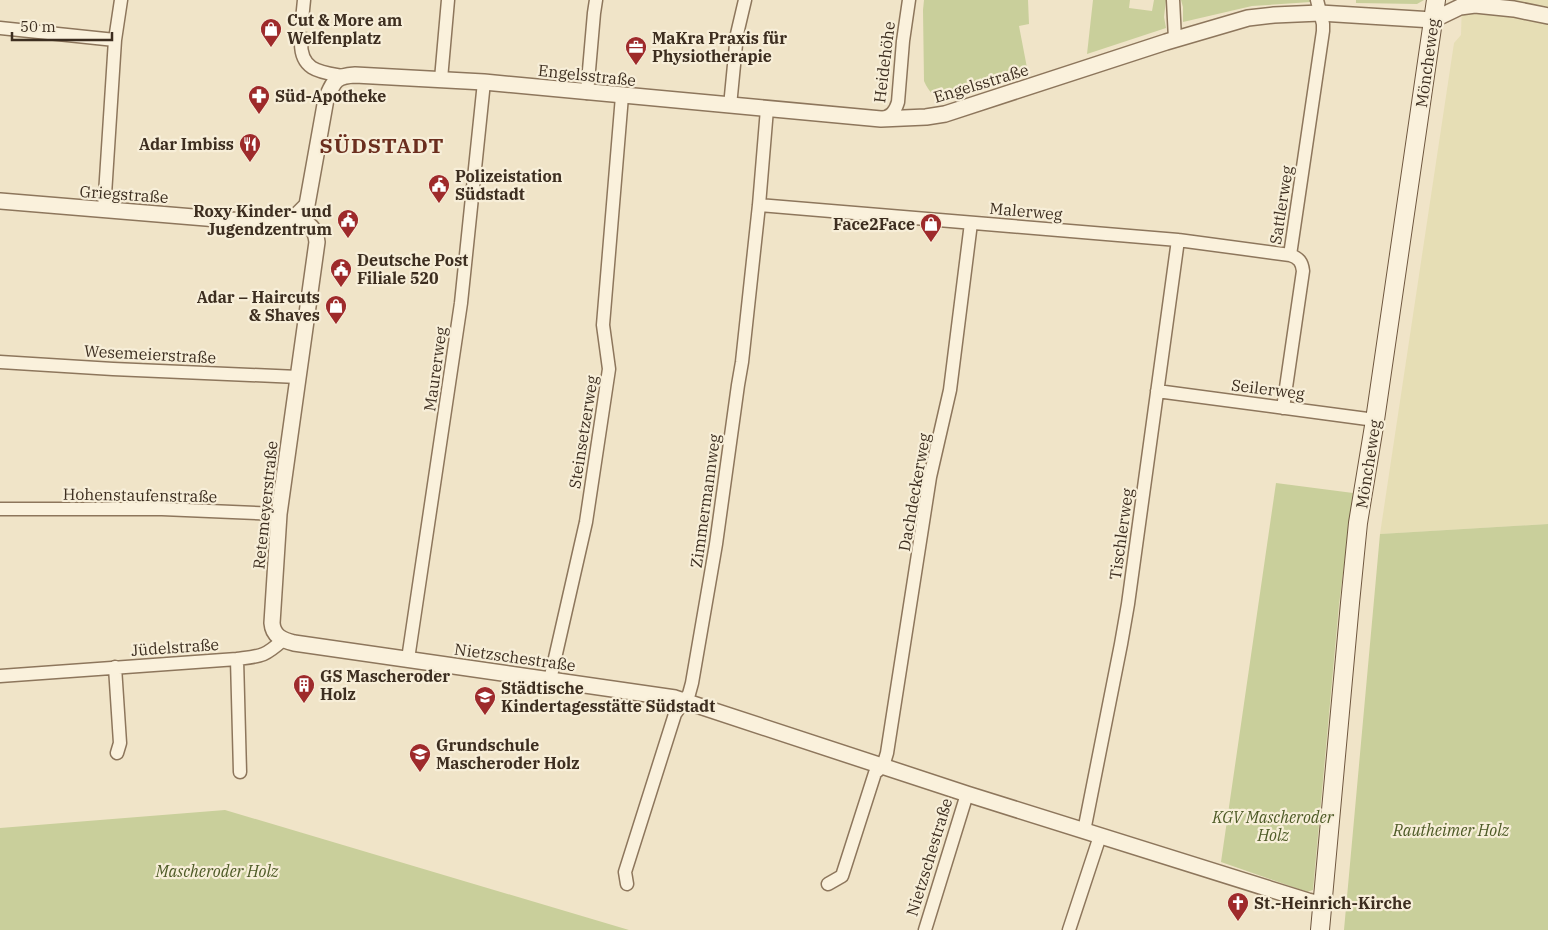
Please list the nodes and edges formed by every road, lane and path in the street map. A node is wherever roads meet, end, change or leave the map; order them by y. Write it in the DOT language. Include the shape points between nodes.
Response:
graph roads {
  1 [pos="121,0"];
  2 [pos="304,0"];
  3 [pos="448,0"];
  4 [pos="596,0"];
  5 [pos="745,0"];
  6 [pos="909,0"];
  7 [pos="1173,0"];
  8 [pos="1436,0"];
  9 [pos="1318,7"];
  10 [pos="1548,16"];
  11 [pos="302,20"];
  12 [pos="1433,20"];
  13 [pos="0,28"];
  14 [pos="1175,39"];
  15 [pos="115,40"];
  16 [pos="301,43"];
  17 [pos="343,76"];
  18 [pos="441,79"];
  19 [pos="484,82"];
  20 [pos="587,92"];
  21 [pos="622,96"];
  22 [pos="730,106"];
  23 [pos="767,109"];
  24 [pos="881,119"];
  25 [pos="0,201"];
  26 [pos="759,205"];
  27 [pos="104,210"];
  28 [pos="303,211"];
  29 [pos="970,223"];
  30 [pos="1178,240"];
  31 [pos="1290,255"];
  32 [pos="0,362"];
  33 [pos="298,377"];
  34 [pos="1157,391"];
  35 [pos="1283,408"];
  36 [pos="1375,420"];
  37 [pos="0,509"];
  38 [pos="279,514"];
  39 [pos="283,640"];
  40 [pos="237,659"];
  41 [pos="408,659"];
  42 [pos="115,667"];
  43 [pos="0,676"];
  44 [pos="550,680"];
  45 [pos="685,701"];
  46 [pos="117,753"];
  47 [pos="883,766"];
  48 [pos="240,772"];
  49 [pos="967,794"];
  50 [pos="1084,831"];
  51 [pos="1100,836"];
  52 [pos="627,884"];
  53 [pos="828,884"];
  54 [pos="1322,904"];
  55 [pos="925,930"];
  56 [pos="1069,930"];
  57 [pos="1320,930"];
  1 -- 15 [label="street"];
  2 -- 11 [label="street"];
  3 -- 18 [label="street"];
  4 -- 20 [label="street"];
  5 -- 22 [label="street" via="737,34"];
  6 -- 24 [label="street, Heidehöhe" via="898,102 895,111"];
  7 -- 14 [label="street"];
  8 -- 12 [label="main road, Möncheweg"];
  9 -- 12 [label="street, Engelsstraße"];
  9 -- 14 [label="street, Engelsstraße" via="1297,13 1248,18"];
  9 -- 31 [label="street, Sattlerweg" via="1323,31"];
  10 -- 12 [label="street" via="1475,4 1460,7"];
  12 -- 36 [label="main road, Möncheweg"];
  13 -- 15 [label="street"];
  14 -- 24 [label="street, Engelsstraße" via="945,114"];
  15 -- 27 [label="street"];
  16 -- 17 [label="street" via="305,61 314,70"];
  17 -- 18 [label="street, Engelsstraße"];
  17 -- 28 [label="street" via="333,83 326,99 307,205"];
  18 -- 19 [label="street, Engelsstraße"];
  19 -- 20 [label="street, Engelsstraße"];
  19 -- 41 [label="street, Maurerweg" via="461,304"];
  20 -- 21 [label="street, Engelsstraße"];
  21 -- 22 [label="street, Engelsstraße"];
  21 -- 44 [label="street, Steinsetzerweg" via="603,325 609,369 586,522"];
  22 -- 23 [label="street, Engelsstraße"];
  23 -- 24 [label="street, Engelsstraße"];
  23 -- 26 [label="street, Zimmermannweg"];
  25 -- 27 [label="street, Griegstraße"];
  26 -- 29 [label="street, Malerweg"];
  26 -- 45 [label="street, Zimmermannweg" via="742,362 716,544 692,683"];
  27 -- 28 [label="street, Griegstraße" via="279,222 293,219"];
  28 -- 33 [label="street, Retemeyerstraße" via="317,242"];
  29 -- 30 [label="street, Malerweg"];
  29 -- 47 [label="street, Dachdeckerweg" via="950,390 930,477"];
  30 -- 31 [label="street, Malerweg"];
  30 -- 34 [label="street, Tischlerweg"];
  31 -- 35 [label="street, Sattlerweg" via="1298,258 1303,271"];
  32 -- 33 [label="street, Wesemeierstraße"];
  33 -- 38 [label="street, Retemeyerstraße"];
  34 -- 35 [label="street, Seilerweg"];
  34 -- 50 [label="street, Tischlerweg" via="1122,644"];
  35 -- 36 [label="street, Seilerweg"];
  36 -- 54 [label="main road, Möncheweg" via="1354,557"];
  37 -- 38 [label="street, Hohenstaufenstraße" via="162,509"];
  38 -- 39 [label="street, Retemeyerstraße" via="272,628"];
  39 -- 40 [label="street" via="261,656"];
  39 -- 41 [label="street, Nietzschestraße"];
  40 -- 42 [label="street, Jüdelstraße"];
  40 -- 48 [label="street"];
  41 -- 44 [label="street, Nietzschestraße"];
  42 -- 43 [label="street, Jüdelstraße"];
  42 -- 46 [label="street, Jüdelstraße" via="120,743"];
  44 -- 45 [label="street, Nietzschestraße"];
  45 -- 47 [label="street, Nietzschestraße"];
  45 -- 52 [label="street, Zimmermannweg" via="675,714 644,811 625,872"];
  47 -- 49 [label="street, Nietzschestraße"];
  47 -- 53 [label="street" via="876,773 842,876"];
  49 -- 50 [label="street, Nietzschestraße"];
  49 -- 55 [label="street, Nietzschestraße"];
  50 -- 51 [label="street, Nietzschestraße"];
  51 -- 54 [label="street, Nietzschestraße"];
  51 -- 56 [label="street"];
  54 -- 57 [label="main road, Möncheweg"];
}
